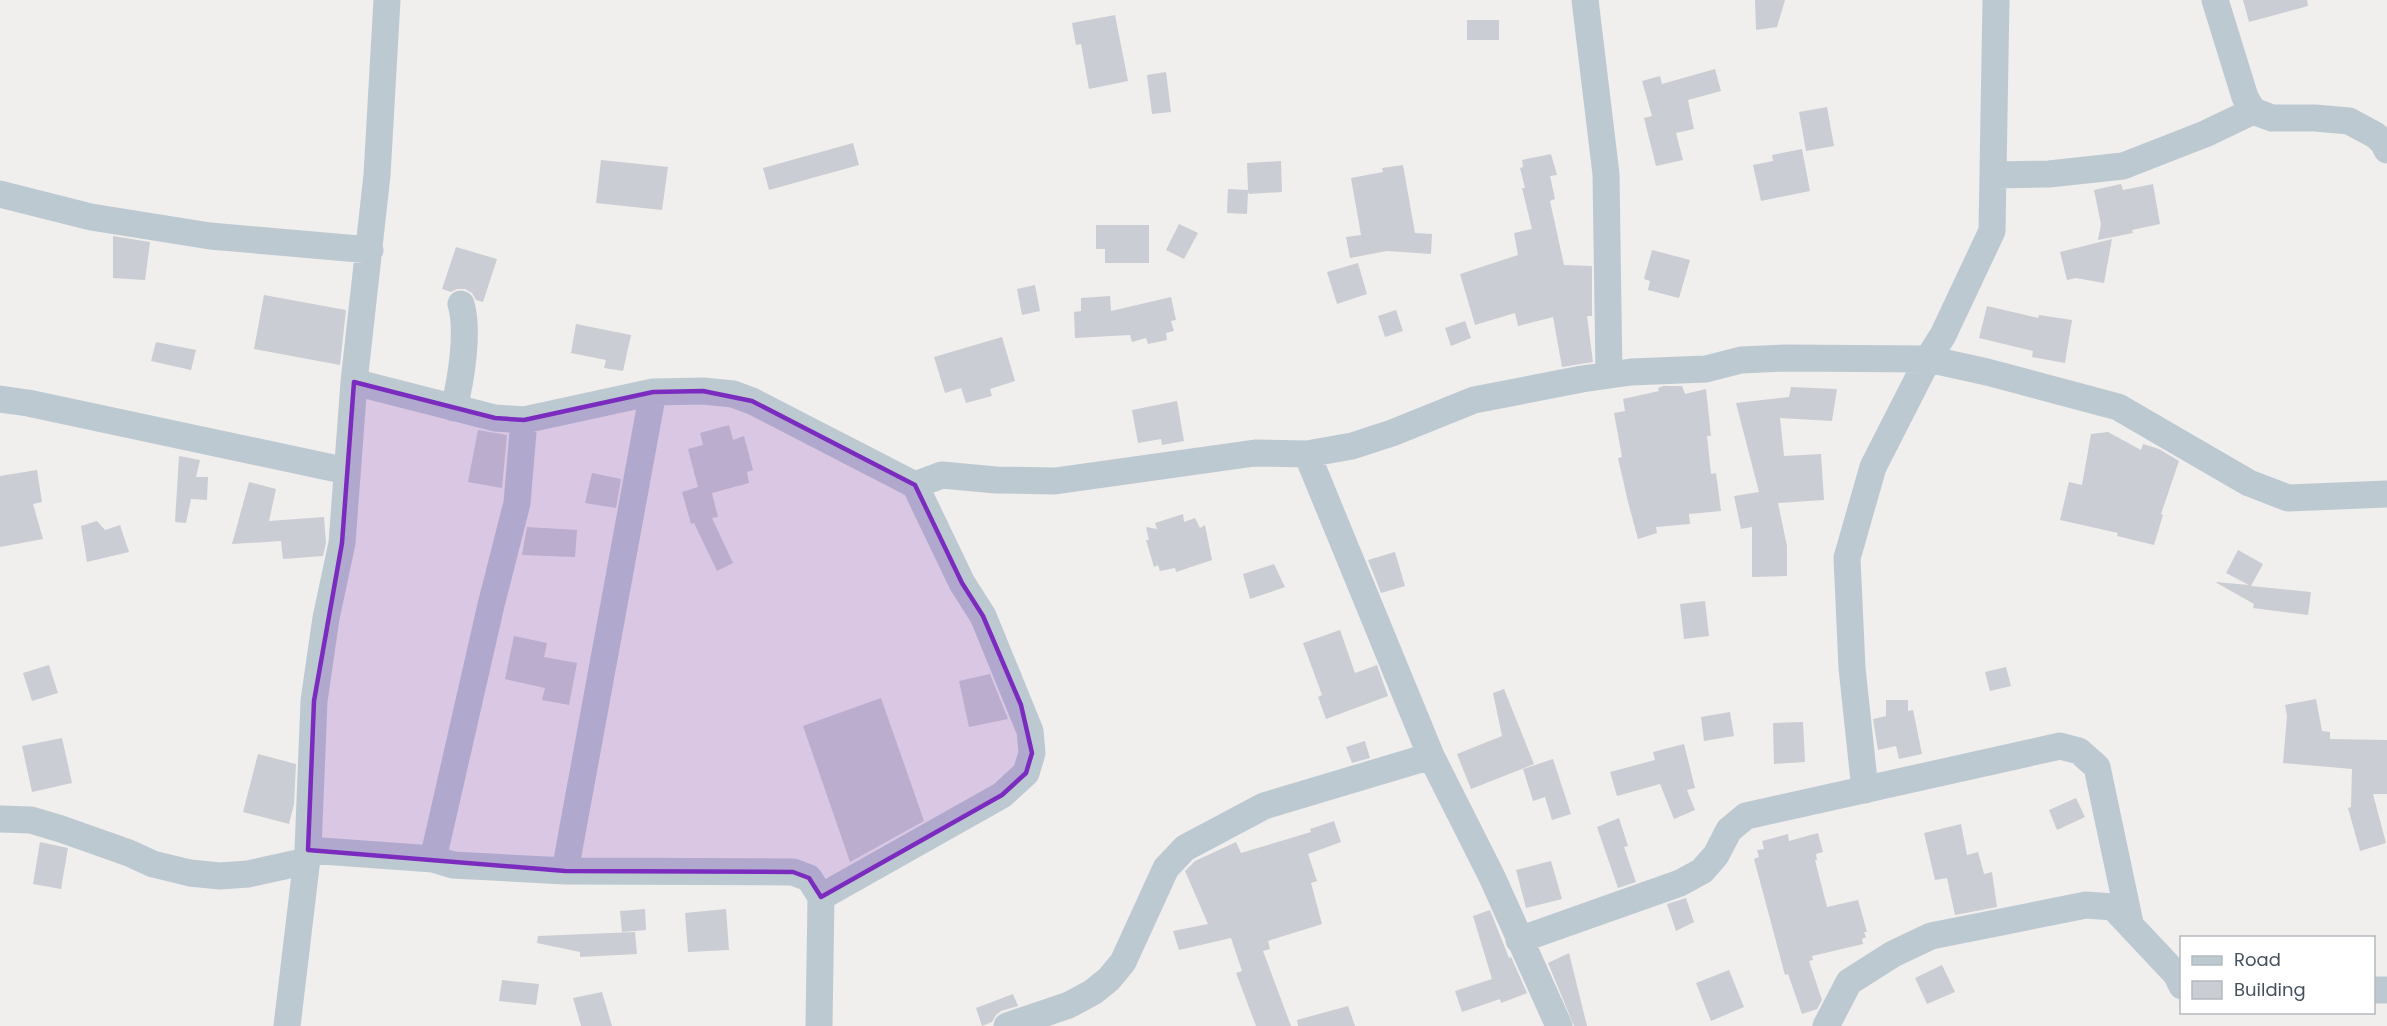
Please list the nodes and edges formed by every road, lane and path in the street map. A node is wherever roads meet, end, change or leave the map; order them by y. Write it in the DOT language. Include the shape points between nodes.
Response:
graph roads {
  1 [pos="387,0"];
  2 [pos="1585,0"];
  3 [pos="1996,0"];
  4 [pos="2215,0"];
  5 [pos="2253,111"];
  6 [pos="2387,150"];
  7 [pos="1993,175"];
  8 [pos="0,194"];
  9 [pos="370,250"];
  10 [pos="460,304"];
  11 [pos="1928,359"];
  12 [pos="1609,375"];
  13 [pos="354,382"];
  14 [pos="653,392"];
  15 [pos="0,399"];
  16 [pos="454,408"];
  17 [pos="524,420"];
  18 [pos="1307,454"];
  19 [pos="347,471"];
  20 [pos="915,485"];
  21 [pos="2387,494"];
  22 [pos="1431,756"];
  23 [pos="1865,790"];
  24 [pos="0,819"];
  25 [pos="307,856"];
  26 [pos="432,859"];
  27 [pos="565,871"];
  28 [pos="820,897"];
  29 [pos="2130,923"];
  30 [pos="1519,940"];
  31 [pos="2180,984"];
  32 [pos="287,1026"];
  33 [pos="819,1026"];
  34 [pos="1007,1026"];
  35 [pos="1559,1026"];
  36 [pos="1826,1026"];
  1 -- 9 [label="street"];
  2 -- 12 [label="street" via="1606,174"];
  3 -- 7 [label="street"];
  4 -- 5 [label="street" via="2245,97"];
  5 -- 6 [label="street" via="2272,118 2349,121 2375,135"];
  5 -- 7 [label="street" via="2123,166"];
  7 -- 11 [label="street" via="1992,231"];
  8 -- 9 [label="street" via="91,217 210,236"];
  9 -- 13 [label="street"];
  10 -- 16 [label="street" via="466,327"];
  11 -- 12 [label="street" via="1741,360 1706,369"];
  11 -- 21 [label="street" via="2118,407 2249,483 2288,498"];
  11 -- 23 [label="street" via="1873,466 1847,558 1852,668"];
  12 -- 18 [label="street" via="1474,400 1352,446"];
  13 -- 16 [label="street"];
  13 -- 19 [label="street"];
  14 -- 17 [label="street"];
  14 -- 20 [label="street" via="733,393"];
  14 -- 27 [label="street"];
  15 -- 19 [label="street"];
  16 -- 17 [label="street"];
  17 -- 26 [label="street" via="518,503"];
  18 -- 20 [label="street" via="1255,453 1055,481 942,475"];
  18 -- 22 [label="street"];
  19 -- 25 [label="street" via="342,543 314,701"];
  20 -- 28 [label="street" via="962,583 983,616 1021,705 1032,753 1026,773 1002,795"];
  22 -- 30 [label="street" via="1492,876"];
  22 -- 34 [label="street" via="1264,806 1185,848 1166,868 1123,962 1109,980 1069,1005"];
  23 -- 29 [label="street" via="2060,746 2079,751 2097,767"];
  23 -- 30 [label="street" via="1746,816 1729,830 1716,855 1695,875"];
  24 -- 25 [label="street" via="31,820 153,864 190,873 248,874"];
  25 -- 26 [label="street"];
  25 -- 32 [label="street"];
  26 -- 27 [label="street" via="453,866"];
  27 -- 28 [label="street" via="793,872 809,878"];
  28 -- 33 [label="street"];
  29 -- 31 [label="street" via="2176,974"];
  29 -- 36 [label="street" via="2113,907 2086,905 1932,936 1893,954 1850,982"];
  30 -- 35 [label="street"];
}
